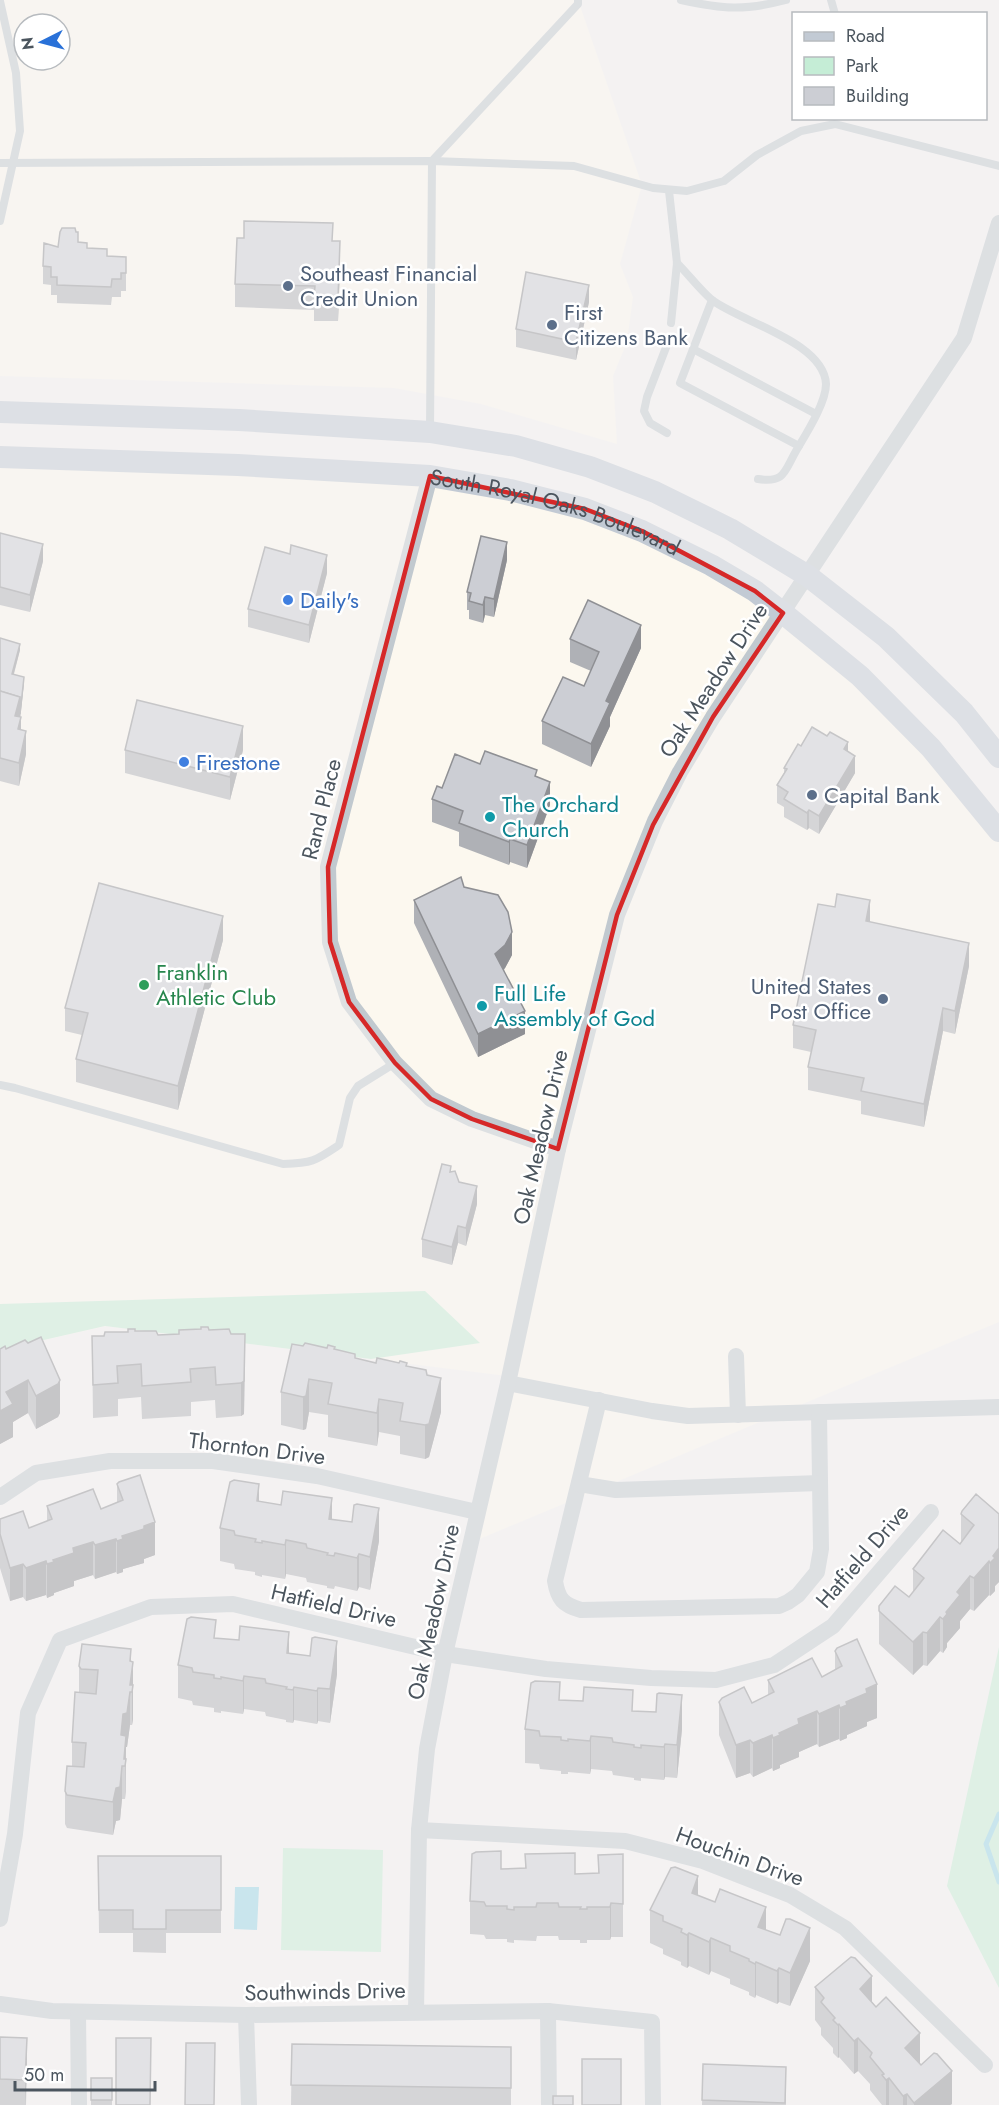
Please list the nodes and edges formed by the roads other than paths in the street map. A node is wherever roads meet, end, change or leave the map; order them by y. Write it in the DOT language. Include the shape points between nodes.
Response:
graph roads {
  1 [pos="578,0"];
  2 [pos="681,0"];
  3 [pos="0,1"];
  4 [pos="780,1"];
  5 [pos="835,121"];
  6 [pos="432,161"];
  7 [pos="0,163"];
  8 [pos="12,163"];
  9 [pos="999,166"];
  10 [pos="669,190"];
  11 [pos="0,221"];
  12 [pos="999,223"];
  13 [pos="677,263"];
  14 [pos="712,300"];
  15 [pos="671,323"];
  16 [pos="670,337"];
  17 [pos="693,349"];
  18 [pos="0,412"];
  19 [pos="816,414"];
  20 [pos="430,432"];
  21 [pos="667,433"];
  22 [pos="800,446"];
  23 [pos="0,457"];
  24 [pos="430,476"];
  25 [pos="758,479"];
  26 [pos="808,576"];
  27 [pos="783,613"];
  28 [pos="999,757"];
  29 [pos="999,831"];
  30 [pos="394,1063"];
  31 [pos="0,1085"];
  32 [pos="558,1149"];
  33 [pos="736,1356"];
  34 [pos="508,1383"];
  35 [pos="599,1400"];
  36 [pos="999,1407"];
  37 [pos="819,1413"];
  38 [pos="738,1415"];
  39 [pos="820,1483"];
  40 [pos="579,1484"];
  41 [pos="0,1497"];
  42 [pos="477,1512"];
  43 [pos="931,1512"];
  44 [pos="445,1654"];
  45 [pos="419,1830"];
  46 [pos="7,1833"];
  47 [pos="0,1919"];
  48 [pos="0,2004"];
  49 [pos="78,2012"];
  50 [pos="416,2012"];
  51 [pos="548,2012"];
  52 [pos="246,2015"];
  53 [pos="985,2065"];
  54 [pos="79,2105"];
  55 [pos="249,2105"];
  56 [pos="549,2105"];
  57 [pos="653,2105"];
  1 -- 6 [label="lane"];
  2 -- 4 [label="lane" via="741,9"];
  3 -- 8 [label="lane" via="16,73 20,131"];
  5 -- 9 [label="lane"];
  5 -- 10 [label="lane" via="801,131 757,155 723,181 687,191"];
  6 -- 8 [label="lane"];
  6 -- 10 [label="lane" via="574,166"];
  6 -- 20 [label="lane"];
  7 -- 8 [label="lane"];
  8 -- 11 [label="lane"];
  10 -- 13 [label="lane"];
  12 -- 26 [label="street, Oak Meadow Drive" via="964,338"];
  13 -- 14 [label="lane"];
  13 -- 15 [label="lane"];
  14 -- 17 [label="lane"];
  14 -- 19 [label="lane" via="802,348 814,359 822,368 826,383 825,396"];
  16 -- 21 [label="lane" via="644,411 650,423"];
  17 -- 19 [label="lane"];
  17 -- 22 [label="lane" via="680,383"];
  18 -- 20 [label="main road, South Royal Oaks Boulevard" via="239,420"];
  19 -- 22 [label="lane"];
  20 -- 26 [label="main road, South Royal Oaks Boulevard" via="516,446 590,467 655,492 730,529"];
  22 -- 25 [label="lane" via="781,478"];
  23 -- 24 [label="main road, South Royal Oaks Boulevard"];
  24 -- 27 [label="main road, South Royal Oaks Boulevard" via="585,508 711,566 756,591"];
  24 -- 30 [label="street, Rand Place" via="328,867 330,942 349,1002"];
  26 -- 27 [label="street, Oak Meadow Drive"];
  26 -- 28 [label="main road, South Royal Oaks Boulevard" via="886,637 964,713"];
  27 -- 29 [label="main road, South Royal Oaks Boulevard" via="860,676 931,748"];
  27 -- 32 [label="street, Oak Meadow Drive" via="713,717 655,821 617,915"];
  30 -- 31 [label="lane" via="358,1086 350,1098 339,1145 312,1163 284,1164"];
  30 -- 32 [label="street, Rand Place" via="431,1099 472,1119"];
  32 -- 34 [label="street, Oak Meadow Drive"];
  33 -- 38 [label="street"];
  34 -- 35 [label="street"];
  34 -- 42 [label="street, Oak Meadow Drive"];
  35 -- 38 [label="street" via="688,1416"];
  35 -- 40 [label="street"];
  36 -- 37 [label="street"];
  37 -- 38 [label="street"];
  37 -- 39 [label="street"];
  39 -- 40 [label="street" via="616,1490"];
  39 -- 40 [label="street" via="821,1549 817,1572 788,1602 778,1606 581,1610 559,1599 555,1581"];
  41 -- 42 [label="street, Thornton Drive" via="36,1473 110,1461 213,1461 317,1476"];
  42 -- 44 [label="street, Oak Meadow Drive"];
  43 -- 44 [label="street, Hatfield Drive" via="833,1626 774,1665 716,1680 651,1678 546,1669"];
  44 -- 45 [label="street, Oak Meadow Drive" via="427,1749"];
  44 -- 46 [label="street, Hatfield Drive" via="233,1605 151,1606 60,1640 28,1713"];
  45 -- 50 [label="street, Oak Meadow Drive"];
  45 -- 53 [label="street, Houchin Drive" via="625,1841 703,1861 790,1895 845,1928"];
  46 -- 47 [label="street, Hatfield Drive"];
  48 -- 49 [label="street, Southwinds Drive"];
  49 -- 52 [label="street, Southwinds Drive"];
  49 -- 54 [label="street"];
  50 -- 51 [label="street, Southwinds Drive"];
  50 -- 52 [label="street, Southwinds Drive"];
  51 -- 56 [label="street"];
  51 -- 57 [label="street, Southwinds Drive" via="652,2022"];
  52 -- 55 [label="street"];
}
